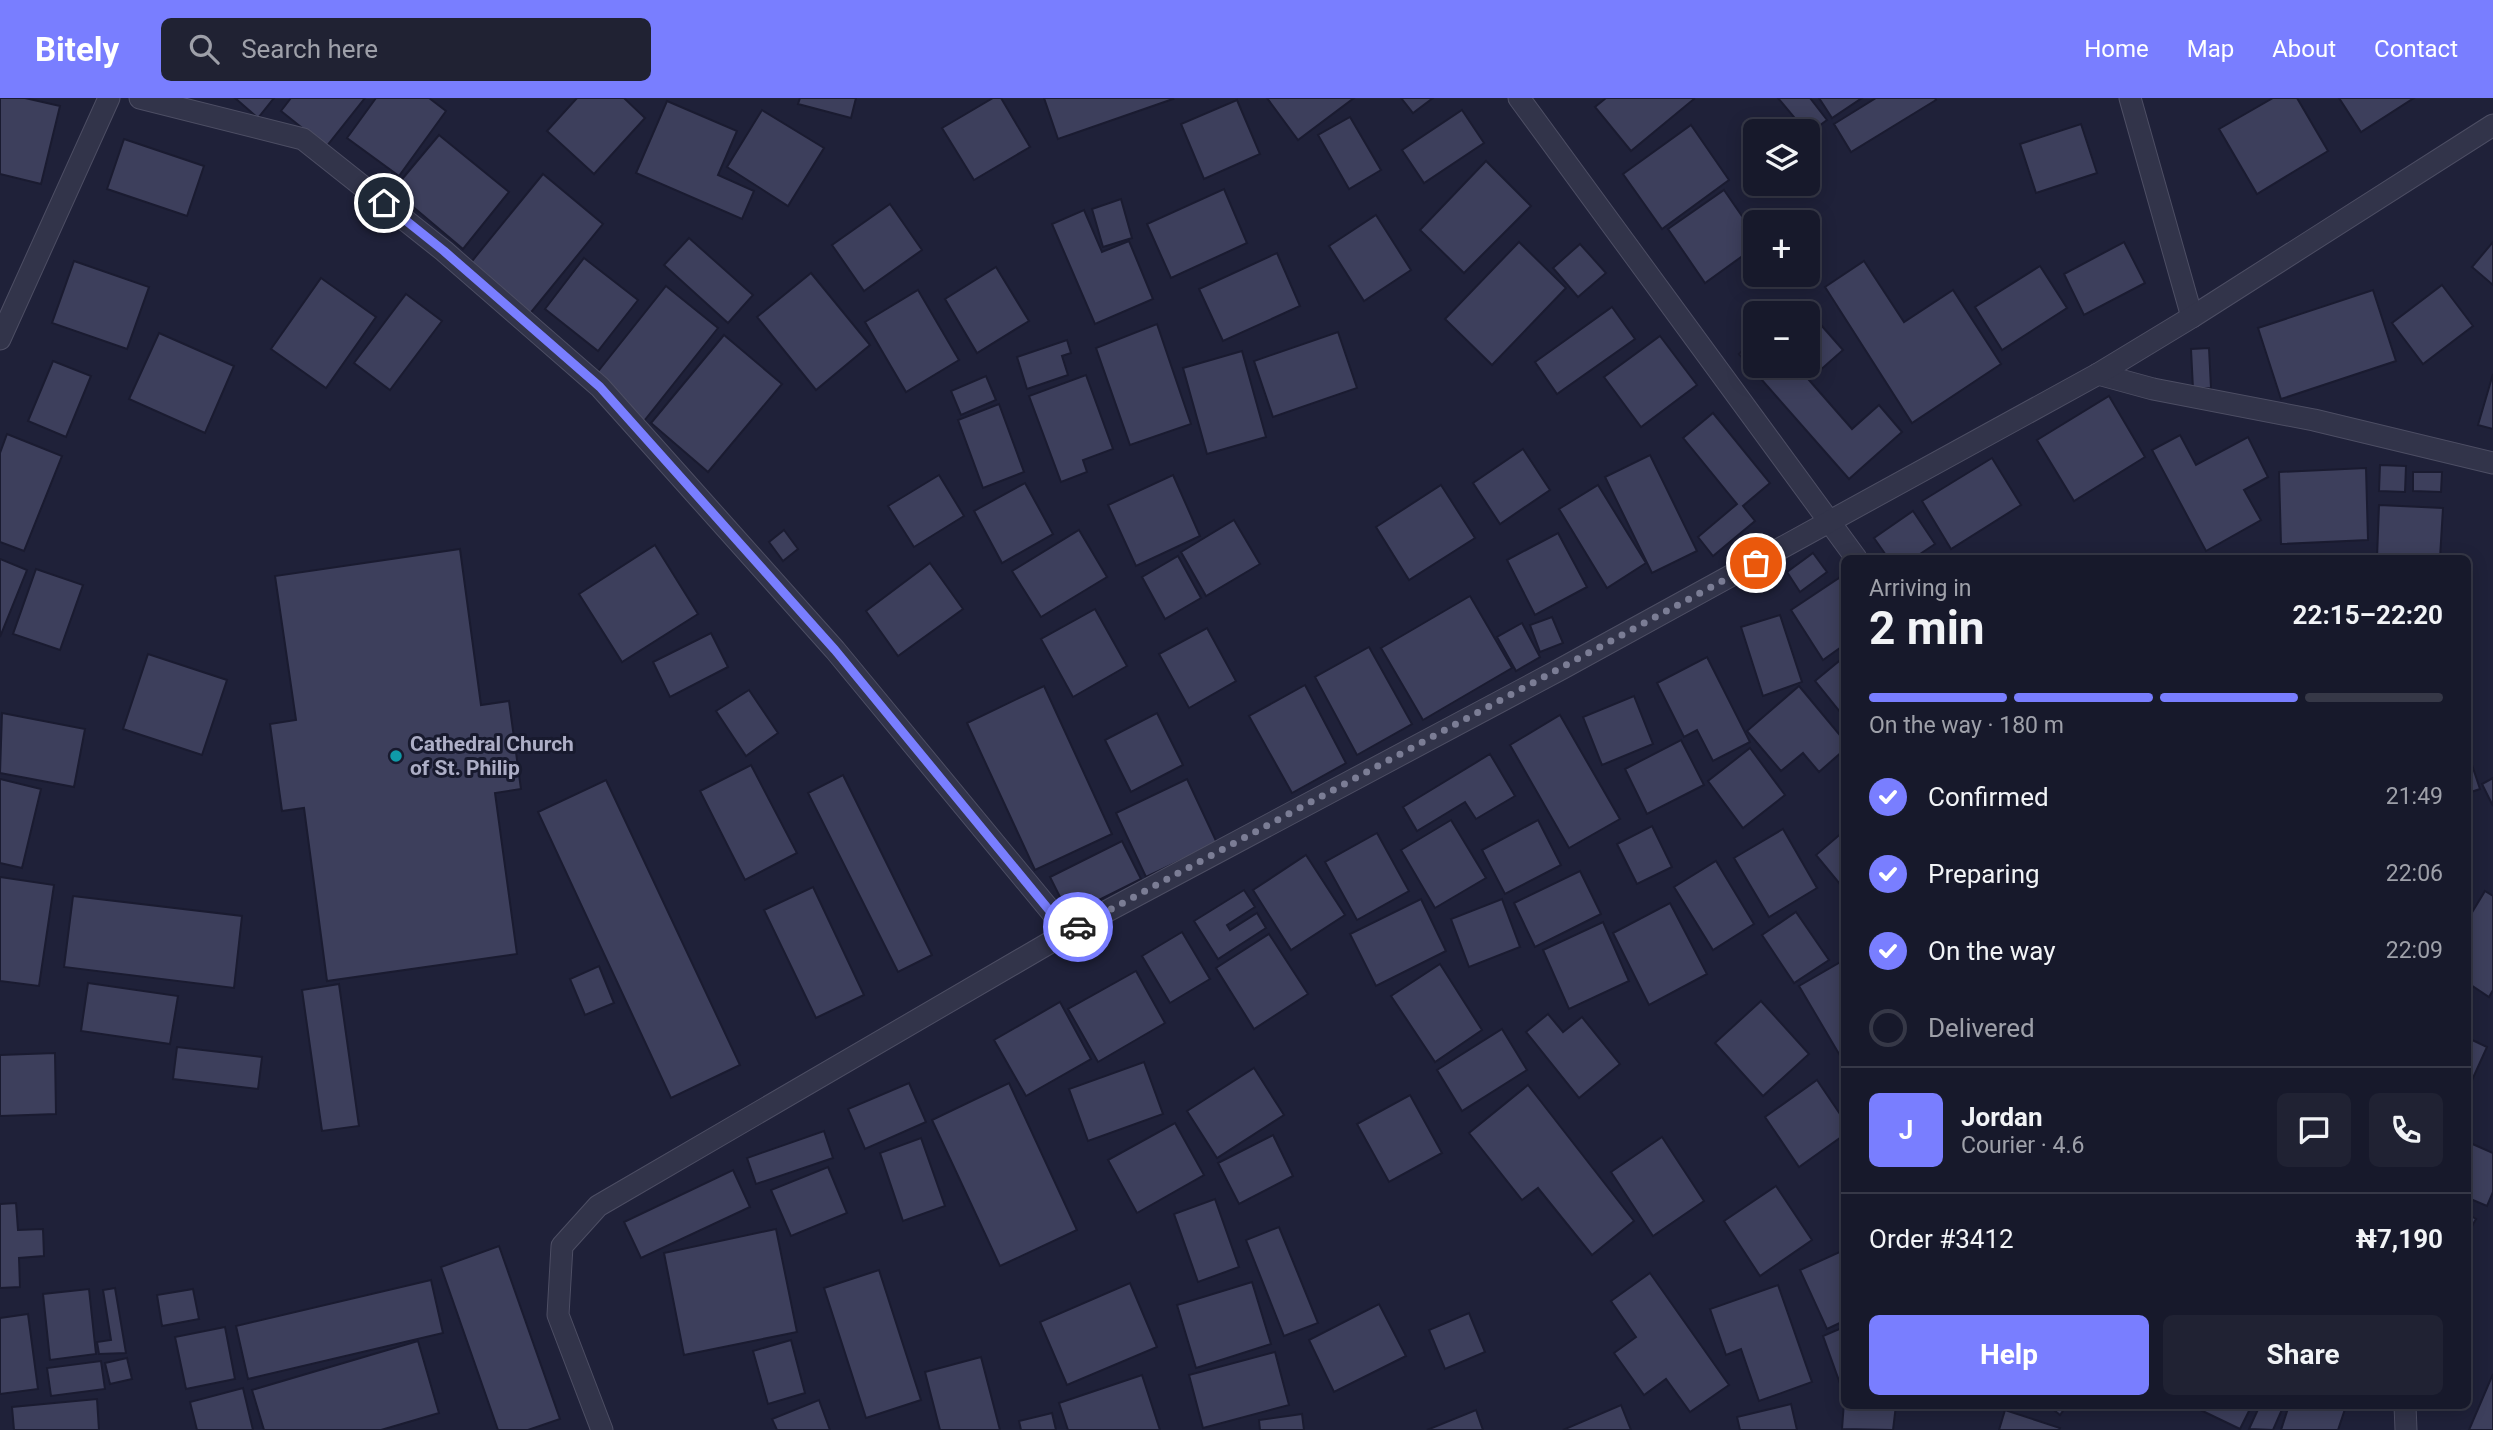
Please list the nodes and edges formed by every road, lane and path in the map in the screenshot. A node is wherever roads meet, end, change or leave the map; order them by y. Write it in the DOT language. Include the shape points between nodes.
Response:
graph roads {
  1 [pos="109,98"];
  2 [pos="140,98"];
  3 [pos="1519,98"];
  4 [pos="2130,98"];
  5 [pos="2493,125"];
  6 [pos="2192,317"];
  7 [pos="0,340"];
  8 [pos="2098,374"];
  9 [pos="2493,463"];
  10 [pos="1829,523"];
  11 [pos="1854,555"];
  12 [pos="1068,933"];
  13 [pos="2406,1409"];
  14 [pos="601,1430"];
  15 [pos="2406,1430"];
  1 -- 7 [label="street"];
  2 -- 12 [label="street" via="303,139 444,251 600,387 835,650"];
  3 -- 10 [label="street"];
  4 -- 6 [label="street"];
  5 -- 6 [label="street"];
  6 -- 8 [label="street"];
  8 -- 9 [label="street"];
  8 -- 10 [label="street"];
  10 -- 11 [label="street"];
  10 -- 12 [label="street"];
  12 -- 14 [label="street" via="598,1206 562,1246 558,1315"];
  13 -- 15 [label="street"];
}
